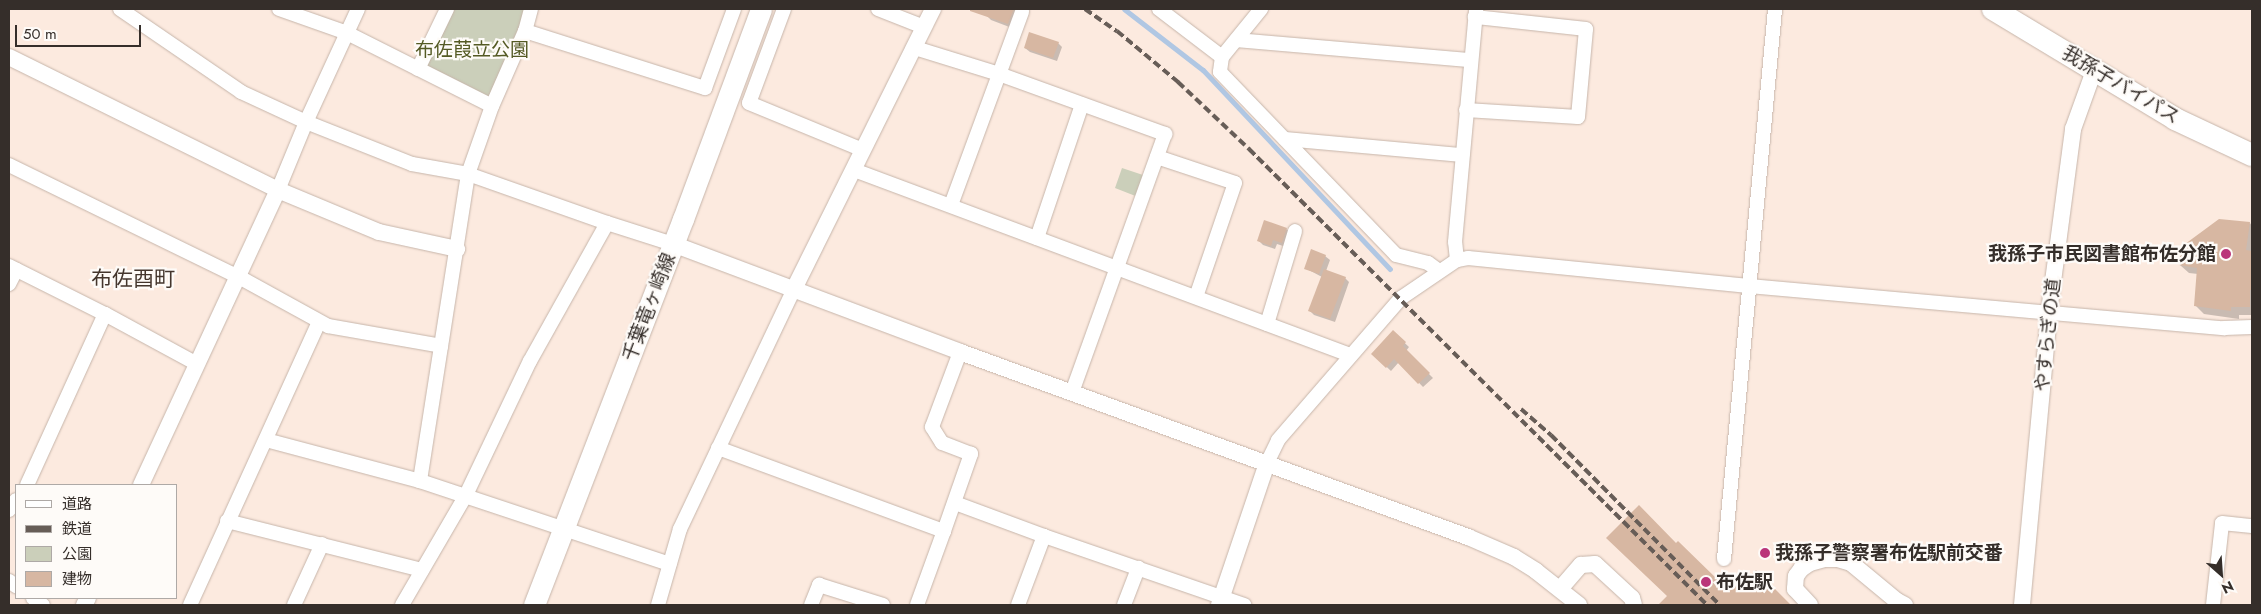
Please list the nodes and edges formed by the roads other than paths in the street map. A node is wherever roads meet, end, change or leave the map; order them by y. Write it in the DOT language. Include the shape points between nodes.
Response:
graph roads {
  1 [pos="120,9"];
  2 [pos="279,9"];
  3 [pos="358,9"];
  4 [pos="447,9"];
  5 [pos="531,9"];
  6 [pos="734,9"];
  7 [pos="761,9"];
  8 [pos="784,9"];
  9 [pos="878,9"];
  10 [pos="933,9"];
  11 [pos="1159,9"];
  12 [pos="1261,9"];
  13 [pos="1775,9"];
  14 [pos="1993,9"];
  15 [pos="1022,12"];
  16 [pos="1476,13"];
  17 [pos="924,27"];
  18 [pos="525,31"];
  19 [pos="347,33"];
  20 [pos="1236,40"];
  21 [pos="915,48"];
  22 [pos="9,57"];
  23 [pos="1222,58"];
  24 [pos="1471,60"];
  25 [pos="418,68"];
  26 [pos="2095,68"];
  27 [pos="999,74"];
  28 [pos="1082,104"];
  29 [pos="492,106"];
  30 [pos="1466,110"];
  31 [pos="306,122"];
  32 [pos="1284,139"];
  33 [pos="864,150"];
  34 [pos="1462,155"];
  35 [pos="2252,155"];
  36 [pos="1157,157"];
  37 [pos="9,165"];
  38 [pos="854,170"];
  39 [pos="468,174"];
  40 [pos="278,190"];
  41 [pos="951,206"];
  42 [pos="607,223"];
  43 [pos="1296,231"];
  44 [pos="1037,238"];
  45 [pos="673,244"];
  46 [pos="457,249"];
  47 [pos="1457,260"];
  48 [pos="12,268"];
  49 [pos="1117,268"];
  50 [pos="1438,271"];
  51 [pos="239,277"];
  52 [pos="9,284"];
  53 [pos="1749,286"];
  54 [pos="794,290"];
  55 [pos="1196,297"];
  56 [pos="2049,312"];
  57 [pos="105,314"];
  58 [pos="319,322"];
  59 [pos="1267,324"];
  60 [pos="2252,327"];
  61 [pos="441,346"];
  62 [pos="960,352"];
  63 [pos="1350,355"];
  64 [pos="198,364"];
  65 [pos="1072,393"];
  66 [pos="266,440"];
  67 [pos="718,448"];
  68 [pos="1267,463"];
  69 [pos="420,481"];
  70 [pos="28,484"];
  71 [pos="141,484"];
  72 [pos="466,496"];
  73 [pos="955,503"];
  74 [pos="227,520"];
  75 [pos="2252,526"];
  76 [pos="564,528"];
  77 [pos="944,531"];
  78 [pos="1044,536"];
  79 [pos="322,544"];
  80 [pos="1724,559"];
  81 [pos="670,564"];
  82 [pos="1138,568"];
  83 [pos="422,570"];
  84 [pos="1560,589"];
  85 [pos="1220,601"];
  86 [pos="190,605"];
  87 [pos="294,605"];
  88 [pos="402,605"];
  89 [pos="534,605"];
  90 [pos="658,605"];
  91 [pos="811,605"];
  92 [pos="883,605"];
  93 [pos="917,605"];
  94 [pos="1018,605"];
  95 [pos="1124,605"];
  96 [pos="1244,605"];
  97 [pos="1580,605"];
  98 [pos="1634,605"];
  99 [pos="1810,605"];
  100 [pos="1905,605"];
  101 [pos="2022,605"];
  102 [pos="2213,605"];
  1 -- 31 [label="street" via="241,92"];
  2 -- 19 [label="street"];
  3 -- 19 [label="street"];
  4 -- 25 [label="street"];
  5 -- 18 [label="street"];
  6 -- 18 [label="street" via="705,88"];
  7 -- 45 [label="main road, 千葉竜ヶ崎線"];
  8 -- 33 [label="street" via="750,103"];
  9 -- 17 [label="street"];
  10 -- 17 [label="street"];
  11 -- 23 [label="street"];
  12 -- 20 [label="street"];
  13 -- 53 [label="street"];
  14 -- 26 [label="highway, 我孫子バイパス"];
  15 -- 27 [label="street"];
  16 -- 24 [label="street"];
  16 -- 30 [label="street" via="1586,29 1578,117"];
  17 -- 21 [label="street"];
  18 -- 29 [label="street"];
  19 -- 25 [label="street"];
  19 -- 31 [label="street"];
  20 -- 23 [label="street"];
  20 -- 24 [label="street"];
  21 -- 27 [label="street"];
  21 -- 33 [label="street"];
  22 -- 40 [label="street"];
  23 -- 32 [label="street" via="1220,72"];
  24 -- 30 [label="street"];
  25 -- 29 [label="street"];
  26 -- 35 [label="highway, 我孫子バイパス" via="2175,119"];
  26 -- 56 [label="street, やすらぎの道" via="2073,129"];
  27 -- 28 [label="street"];
  27 -- 41 [label="street"];
  28 -- 36 [label="street" via="1165,134"];
  28 -- 44 [label="street"];
  29 -- 39 [label="street"];
  30 -- 34 [label="street"];
  31 -- 39 [label="street" via="412,164"];
  31 -- 40 [label="street"];
  32 -- 34 [label="street"];
  32 -- 50 [label="street" via="1396,255 1428,263"];
  33 -- 38 [label="street"];
  34 -- 47 [label="street" via="1455,242"];
  36 -- 49 [label="street"];
  36 -- 55 [label="street" via="1236,183"];
  37 -- 51 [label="street"];
  38 -- 41 [label="street"];
  38 -- 54 [label="street"];
  39 -- 42 [label="street"];
  39 -- 46 [label="street"];
  40 -- 46 [label="street" via="378,232"];
  40 -- 51 [label="street"];
  41 -- 44 [label="street"];
  42 -- 45 [label="street"];
  42 -- 72 [label="street" via="530,361"];
  43 -- 59 [label="street"];
  44 -- 49 [label="street"];
  45 -- 54 [label="street"];
  45 -- 76 [label="main road, 千葉竜ヶ崎線"];
  46 -- 61 [label="street"];
  47 -- 50 [label="street"];
  47 -- 53 [label="street" via="1468,258"];
  48 -- 52 [label="street"];
  48 -- 57 [label="street"];
  49 -- 55 [label="street"];
  49 -- 65 [label="street"];
  50 -- 63 [label="street" via="1412,289"];
  51 -- 58 [label="street"];
  51 -- 64 [label="street"];
  53 -- 56 [label="street"];
  53 -- 80 [label="street"];
  54 -- 62 [label="street"];
  54 -- 67 [label="street"];
  55 -- 59 [label="street"];
  56 -- 60 [label="street" via="2224,328"];
  56 -- 101 [label="street, やすらぎの道"];
  57 -- 64 [label="street"];
  57 -- 70 [label="street"];
  58 -- 61 [label="street"];
  58 -- 66 [label="street"];
  59 -- 63 [label="street"];
  61 -- 69 [label="street"];
  62 -- 65 [label="street"];
  62 -- 73 [label="street" via="932,427 942,443 971,454"];
  63 -- 68 [label="street" via="1278,440"];
  64 -- 71 [label="street"];
  65 -- 68 [label="street"];
  66 -- 69 [label="street"];
  66 -- 74 [label="street"];
  67 -- 77 [label="street"];
  67 -- 81 [label="street" via="680,529"];
  68 -- 84 [label="street" via="1476,540 1514,557"];
  68 -- 85 [label="street"];
  69 -- 72 [label="street"];
  72 -- 76 [label="street"];
  72 -- 83 [label="street"];
  73 -- 77 [label="street"];
  73 -- 78 [label="street"];
  74 -- 79 [label="street"];
  74 -- 86 [label="street"];
  75 -- 102 [label="street" via="2222,523"];
  76 -- 81 [label="street"];
  76 -- 89 [label="main road, 千葉竜ヶ崎線"];
  77 -- 93 [label="street"];
  78 -- 82 [label="street"];
  78 -- 94 [label="street"];
  79 -- 83 [label="street"];
  79 -- 87 [label="street"];
  81 -- 90 [label="street"];
  82 -- 85 [label="street"];
  82 -- 95 [label="street"];
  83 -- 88 [label="street"];
  84 -- 97 [label="street"];
  84 -- 98 [label="street" via="1581,565 1595,564 1632,598"];
  85 -- 96 [label="street"];
  91 -- 92 [label="street" via="819,585"];
  99 -- 100 [label="street" via="1795,588 1796,576 1810,563 1825,559 1850,563"];
}
